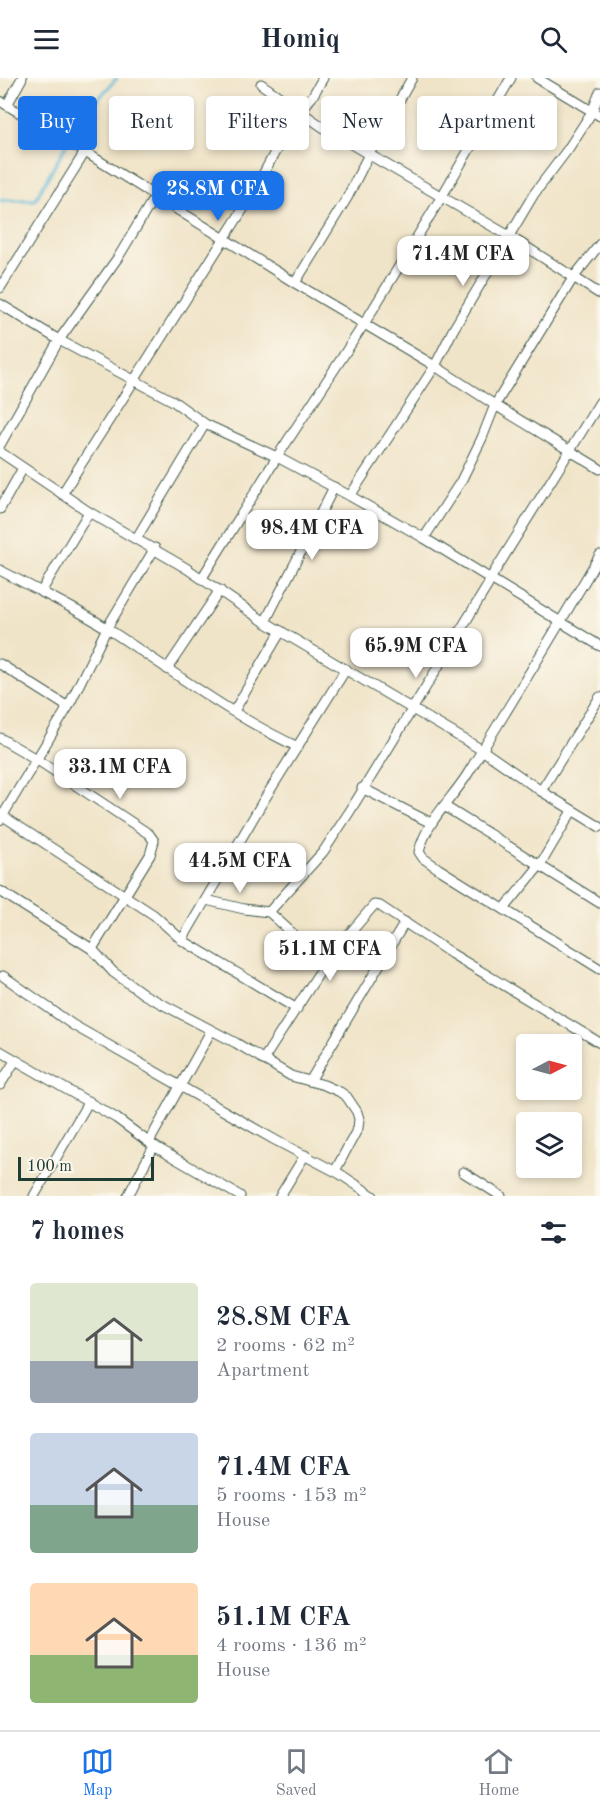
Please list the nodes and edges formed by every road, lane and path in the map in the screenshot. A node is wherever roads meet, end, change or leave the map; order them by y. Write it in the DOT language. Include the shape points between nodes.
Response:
graph roads {
  1 [pos="22,78"];
  2 [pos="323,78"];
  3 [pos="412,78"];
  4 [pos="511,78"];
  5 [pos="537,78"];
  6 [pos="261,84"];
  7 [pos="600,92"];
  8 [pos="279,96"];
  9 [pos="309,101"];
  10 [pos="2,103"];
  11 [pos="596,114"];
  12 [pos="309,117"];
  13 [pos="276,150"];
  14 [pos="85,152"];
  15 [pos="369,154"];
  16 [pos="155,196"];
  17 [pos="442,196"];
  18 [pos="508,236"];
  19 [pos="224,238"];
  20 [pos="600,244"];
  21 [pos="573,278"];
  22 [pos="295,283"];
  23 [pos="0,288"];
  24 [pos="600,294"];
  25 [pos="0,304"];
  26 [pos="364,324"];
  27 [pos="59,340"];
  28 [pos="435,366"];
  29 [pos="136,380"];
  30 [pos="600,402"];
  31 [pos="495,405"];
  32 [pos="205,424"];
  33 [pos="0,445"];
  34 [pos="0,452"];
  35 [pos="570,452"];
  36 [pos="277,457"];
  37 [pos="22,468"];
  38 [pos="600,469"];
  39 [pos="334,487"];
  40 [pos="62,494"];
  41 [pos="350,496"];
  42 [pos="0,509"];
  43 [pos="89,512"];
  44 [pos="424,538"];
  45 [pos="136,539"];
  46 [pos="154,548"];
  47 [pos="600,555"];
  48 [pos="0,570"];
  49 [pos="202,578"];
  50 [pos="490,579"];
  51 [pos="220,590"];
  52 [pos="41,592"];
  53 [pos="265,622"];
  54 [pos="562,622"];
  55 [pos="106,627"];
  56 [pos="281,631"];
  57 [pos="600,646"];
  58 [pos="0,664"];
  59 [pos="167,669"];
  60 [pos="346,669"];
  61 [pos="600,697"];
  62 [pos="68,707"];
  63 [pos="413,709"];
  64 [pos="234,711"];
  65 [pos="0,738"];
  66 [pos="298,747"];
  67 [pos="482,750"];
  68 [pos="36,759"];
  69 [pos="362,788"];
  70 [pos="541,791"];
  71 [pos="444,806"];
  72 [pos="572,811"];
  73 [pos="1,817"];
  74 [pos="431,824"];
  75 [pos="600,827"];
  76 [pos="540,865"];
  77 [pos="0,891"];
  78 [pos="126,897"];
  79 [pos="206,900"];
  80 [pos="600,903"];
  81 [pos="504,909"];
  82 [pos="269,912"];
  83 [pos="405,922"];
  84 [pos="182,940"];
  85 [pos="92,949"];
  86 [pos="328,959"];
  87 [pos="600,969"];
  88 [pos="3,976"];
  89 [pos="297,1009"];
  90 [pos="211,1031"];
  91 [pos="600,1043"];
  92 [pos="0,1051"];
  93 [pos="263,1060"];
  94 [pos="15,1061"];
  95 [pos="310,1081"];
  96 [pos="0,1084"];
  97 [pos="180,1086"];
  98 [pos="89,1101"];
  99 [pos="152,1144"];
  100 [pos="305,1155"];
  101 [pos="335,1171"];
  102 [pos="463,1172"];
  103 [pos="226,1192"];
  104 [pos="34,1196"];
  105 [pos="129,1196"];
  106 [pos="240,1196"];
  107 [pos="280,1196"];
  108 [pos="373,1196"];
  109 [pos="501,1196"];
  1 -- 10 [label="street"];
  2 -- 9 [label="street"];
  3 -- 15 [label="street"];
  4 -- 17 [label="street"];
  5 -- 11 [label="street"];
  6 -- 8 [label="street"];
  7 -- 11 [label="street"];
  10 -- 14 [label="street"];
  11 -- 18 [label="street" via="534,194"];
  12 -- 15 [label="street"];
  13 -- 19 [label="street"];
  14 -- 16 [label="street"];
  14 -- 23 [label="street"];
  15 -- 17 [label="street"];
  15 -- 22 [label="street"];
  16 -- 19 [label="street"];
  16 -- 27 [label="street" via="119,256"];
  17 -- 18 [label="street"];
  17 -- 26 [label="street"];
  18 -- 21 [label="street"];
  18 -- 28 [label="street"];
  19 -- 22 [label="street"];
  19 -- 29 [label="street"];
  20 -- 21 [label="street"];
  21 -- 24 [label="street"];
  21 -- 31 [label="street"];
  22 -- 26 [label="street"];
  25 -- 27 [label="street"];
  26 -- 28 [label="street"];
  26 -- 36 [label="street"];
  27 -- 29 [label="street"];
  27 -- 33 [label="street"];
  28 -- 31 [label="street"];
  28 -- 41 [label="street"];
  29 -- 32 [label="street"];
  29 -- 40 [label="street"];
  30 -- 35 [label="street"];
  31 -- 35 [label="street"];
  31 -- 44 [label="street" via="461,481"];
  32 -- 36 [label="street"];
  32 -- 45 [label="street"];
  34 -- 37 [label="street"];
  35 -- 38 [label="street"];
  35 -- 50 [label="street"];
  36 -- 39 [label="street"];
  36 -- 49 [label="street"];
  37 -- 40 [label="street"];
  37 -- 42 [label="street"];
  39 -- 41 [label="street"];
  39 -- 53 [label="street"];
  40 -- 43 [label="street"];
  41 -- 44 [label="street"];
  43 -- 45 [label="street"];
  43 -- 52 [label="street"];
  44 -- 50 [label="street"];
  45 -- 46 [label="street"];
  46 -- 49 [label="street"];
  46 -- 55 [label="street"];
  47 -- 54 [label="street"];
  48 -- 52 [label="street"];
  49 -- 51 [label="street"];
  50 -- 54 [label="street"];
  50 -- 63 [label="street"];
  51 -- 53 [label="street"];
  51 -- 59 [label="street"];
  52 -- 55 [label="street"];
  53 -- 56 [label="street"];
  54 -- 57 [label="street"];
  54 -- 67 [label="street"];
  55 -- 59 [label="street"];
  55 -- 62 [label="street"];
  56 -- 60 [label="street"];
  56 -- 64 [label="street"];
  58 -- 62 [label="street"];
  59 -- 64 [label="street"];
  60 -- 63 [label="street"];
  60 -- 66 [label="street"];
  61 -- 70 [label="street"];
  62 -- 68 [label="street"];
  63 -- 67 [label="street"];
  63 -- 69 [label="street"];
  64 -- 66 [label="street"];
  65 -- 68 [label="street"];
  66 -- 79 [label="street"];
  67 -- 70 [label="street"];
  67 -- 71 [label="street"];
  68 -- 73 [label="street"];
  68 -- 78 [label="street" via="154,841"];
  69 -- 74 [label="street"];
  69 -- 82 [label="street" via="322,852"];
  70 -- 72 [label="street"];
  71 -- 74 [label="street"];
  71 -- 76 [label="street"];
  72 -- 75 [label="street"];
  72 -- 76 [label="street"];
  73 -- 78 [label="street"];
  74 -- 81 [label="street" via="419,852 423,858"];
  76 -- 80 [label="street"];
  76 -- 81 [label="street"];
  77 -- 85 [label="street"];
  78 -- 84 [label="street"];
  78 -- 85 [label="street"];
  79 -- 82 [label="street"];
  79 -- 84 [label="street"];
  81 -- 87 [label="street"];
  82 -- 86 [label="street" via="311,950"];
  83 -- 86 [label="street" via="374,905"];
  83 -- 91 [label="street"];
  83 -- 95 [label="street"];
  84 -- 89 [label="street"];
  85 -- 90 [label="street" via="113,972 145,995"];
  86 -- 89 [label="street"];
  88 -- 97 [label="street" via="73,1025"];
  89 -- 93 [label="street"];
  90 -- 93 [label="street"];
  90 -- 97 [label="street"];
  92 -- 94 [label="street"];
  93 -- 95 [label="street" via="291,1076"];
  94 -- 96 [label="street"];
  94 -- 98 [label="street"];
  95 -- 101 [label="street" via="347,1097 359,1119"];
  97 -- 99 [label="street"];
  97 -- 100 [label="street"];
  98 -- 99 [label="street"];
  98 -- 104 [label="street"];
  99 -- 103 [label="street"];
  99 -- 105 [label="street"];
  100 -- 101 [label="street"];
  100 -- 107 [label="street"];
  101 -- 108 [label="street"];
  102 -- 109 [label="street"];
  103 -- 106 [label="street"];
}
